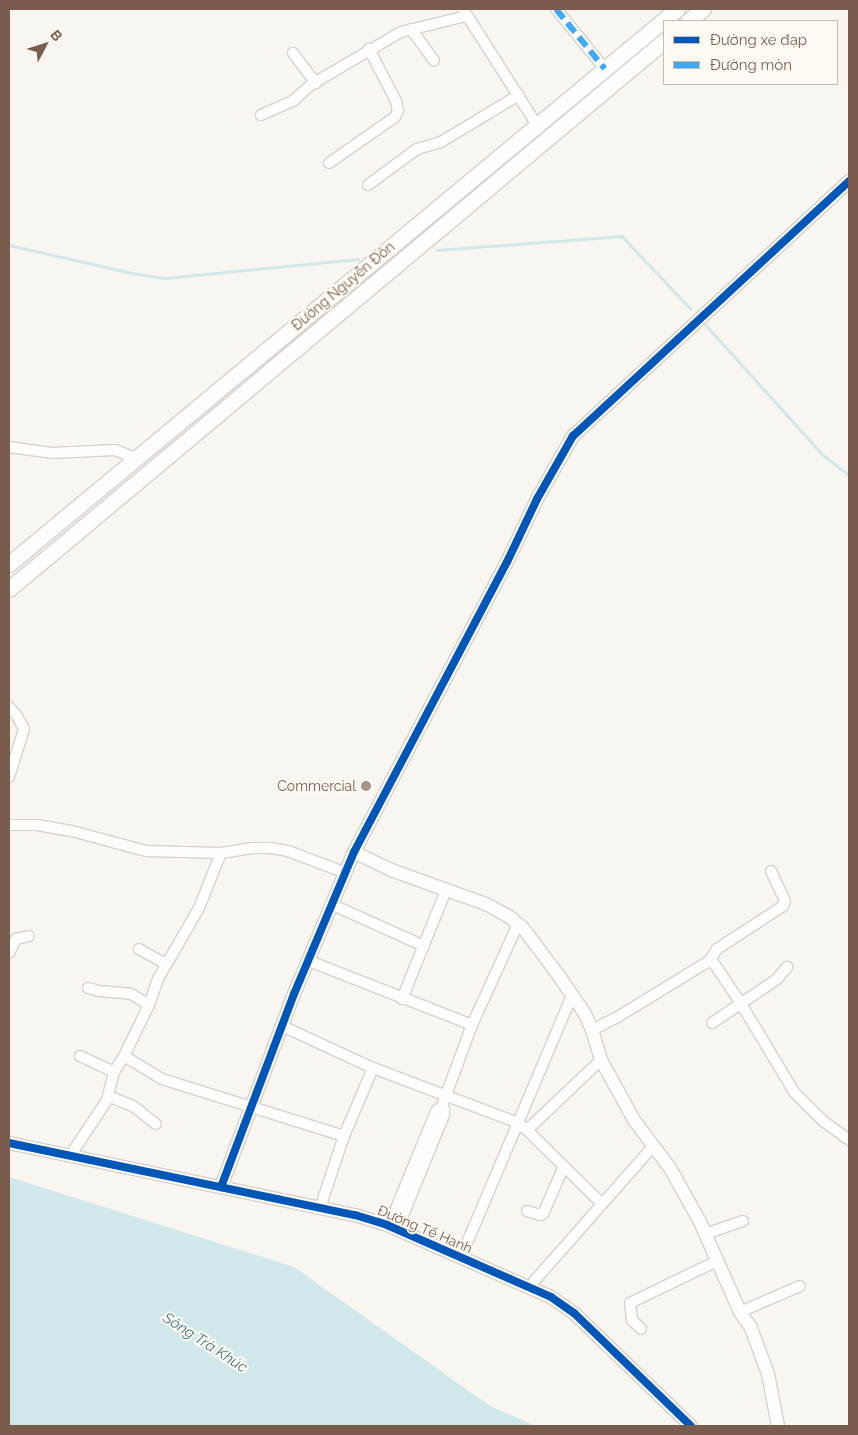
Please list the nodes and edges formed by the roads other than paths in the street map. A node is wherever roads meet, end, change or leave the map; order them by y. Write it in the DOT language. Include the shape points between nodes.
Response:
graph roads {
  1 [pos="556,9"];
  2 [pos="677,9"];
  3 [pos="703,9"];
  4 [pos="465,12"];
  5 [pos="664,20"];
  6 [pos="689,20"];
  7 [pos="663,21"];
  8 [pos="411,29"];
  9 [pos="663,42"];
  10 [pos="369,49"];
  11 [pos="293,53"];
  12 [pos="434,61"];
  13 [pos="605,69"];
  14 [pos="616,81"];
  15 [pos="316,82"];
  16 [pos="518,95"];
  17 [pos="261,115"];
  18 [pos="537,125"];
  19 [pos="547,139"];
  20 [pos="329,163"];
  21 [pos="849,181"];
  22 [pos="368,185"];
  23 [pos="319,306"];
  24 [pos="329,319"];
  25 [pos="9,447"];
  26 [pos="136,458"];
  27 [pos="9,564"];
  28 [pos="9,589"];
  29 [pos="9,707"];
  30 [pos="9,777"];
  31 [pos="9,826"];
  32 [pos="354,852"];
  33 [pos="221,853"];
  34 [pos="771,870"];
  35 [pos="346,873"];
  36 [pos="446,890"];
  37 [pos="333,905"];
  38 [pos="518,924"];
  39 [pos="29,936"];
  40 [pos="424,946"];
  41 [pos="139,949"];
  42 [pos="9,952"];
  43 [pos="309,961"];
  44 [pos="709,961"];
  45 [pos="166,964"];
  46 [pos="786,967"];
  47 [pos="88,988"];
  48 [pos="572,995"];
  49 [pos="402,999"];
  50 [pos="740,1002"];
  51 [pos="149,1005"];
  52 [pos="712,1023"];
  53 [pos="472,1025"];
  54 [pos="282,1026"];
  55 [pos="592,1030"];
  56 [pos="80,1056"];
  57 [pos="124,1056"];
  58 [pos="601,1060"];
  59 [pos="373,1068"];
  60 [pos="114,1072"];
  61 [pos="108,1096"];
  62 [pos="444,1101"];
  63 [pos="250,1108"];
  64 [pos="516,1122"];
  65 [pos="156,1124"];
  66 [pos="527,1130"];
  67 [pos="847,1134"];
  68 [pos="344,1136"];
  69 [pos="9,1143"];
  70 [pos="654,1145"];
  71 [pos="70,1156"];
  72 [pos="564,1166"];
  73 [pos="221,1187"];
  74 [pos="601,1203"];
  75 [pos="320,1208"];
  76 [pos="527,1211"];
  77 [pos="743,1221"];
  78 [pos="395,1223"];
  79 [pos="705,1234"];
  80 [pos="461,1257"];
  81 [pos="717,1261"];
  82 [pos="800,1286"];
  83 [pos="529,1288"];
  84 [pos="740,1312"];
  85 [pos="641,1329"];
  86 [pos="691,1426"];
  87 [pos="778,1426"];
  1 -- 13 [label="street"];
  2 -- 5 [label="main road, Đường Nguyễn Đôn"];
  3 -- 6 [label="main road"];
  4 -- 8 [label="street"];
  4 -- 16 [label="street"];
  7 -- 13 [label="main road, Đường Nguyễn Đôn"];
  8 -- 10 [label="street"];
  8 -- 12 [label="street"];
  9 -- 14 [label="main road, Đường Nguyễn Đôn"];
  10 -- 15 [label="street"];
  10 -- 20 [label="street" via="398,111 395,117"];
  11 -- 15 [label="street"];
  13 -- 14 [label="street"];
  13 -- 18 [label="main road, Đường Nguyễn Đôn"];
  14 -- 19 [label="main road, Đường Nguyễn Đôn"];
  15 -- 17 [label="street" via="294,100"];
  16 -- 18 [label="street"];
  16 -- 22 [label="street" via="441,142 418,149"];
  18 -- 19 [label="street"];
  18 -- 23 [label="main road, Đường Nguyễn Đôn"];
  19 -- 24 [label="main road, Đường Nguyễn Đôn"];
  21 -- 32 [label="street" via="573,436 537,499"];
  23 -- 24 [label="street"];
  23 -- 26 [label="main road, Đường Nguyễn Đôn"];
  24 -- 28 [label="main road, Đường Nguyễn Đôn"];
  25 -- 26 [label="street" via="52,453 115,450"];
  26 -- 27 [label="main road, Đường Nguyễn Đôn"];
  29 -- 30 [label="street" via="24,729"];
  31 -- 33 [label="street" via="36,825 72,831 146,851"];
  32 -- 35 [label="street"];
  32 -- 36 [label="street"];
  33 -- 35 [label="street" via="270,848"];
  33 -- 45 [label="street" via="196,914"];
  34 -- 44 [label="street" via="785,902 783,906 717,949"];
  35 -- 37 [label="street"];
  36 -- 38 [label="street" via="486,904"];
  36 -- 40 [label="street"];
  37 -- 40 [label="street"];
  37 -- 43 [label="street"];
  38 -- 48 [label="street"];
  38 -- 53 [label="street"];
  39 -- 42 [label="street" via="16,939"];
  40 -- 49 [label="street"];
  41 -- 45 [label="street"];
  43 -- 49 [label="street"];
  43 -- 54 [label="street"];
  44 -- 50 [label="street" via="716,964"];
  44 -- 55 [label="street"];
  45 -- 51 [label="street"];
  46 -- 50 [label="street" via="772,982"];
  47 -- 51 [label="street" via="131,994"];
  48 -- 55 [label="street"];
  48 -- 64 [label="street"];
  49 -- 53 [label="street"];
  50 -- 52 [label="street"];
  50 -- 67 [label="street" via="794,1092 824,1121"];
  51 -- 57 [label="street"];
  53 -- 62 [label="street"];
  54 -- 59 [label="street"];
  54 -- 63 [label="street"];
  55 -- 58 [label="street"];
  56 -- 60 [label="street"];
  57 -- 60 [label="street"];
  57 -- 63 [label="street" via="162,1079"];
  58 -- 66 [label="street"];
  58 -- 70 [label="street" via="634,1120"];
  59 -- 62 [label="street"];
  59 -- 68 [label="street"];
  60 -- 61 [label="street"];
  61 -- 65 [label="street" via="133,1106"];
  61 -- 71 [label="street"];
  62 -- 64 [label="street"];
  62 -- 78 [label="street" via="444,1115 402,1215"];
  63 -- 68 [label="street"];
  63 -- 73 [label="street"];
  64 -- 66 [label="street"];
  64 -- 80 [label="street"];
  66 -- 72 [label="street"];
  68 -- 75 [label="street"];
  69 -- 71 [label="street, Đường Tế Hanh"];
  70 -- 74 [label="street"];
  70 -- 79 [label="street" via="686,1194"];
  71 -- 73 [label="street, Đường Tế Hanh"];
  72 -- 74 [label="street"];
  72 -- 76 [label="street" via="543,1214 540,1216"];
  73 -- 75 [label="street, Đường Tế Hanh"];
  74 -- 83 [label="street"];
  75 -- 78 [label="street, Đường Tế Hanh"];
  77 -- 79 [label="street"];
  78 -- 80 [label="street, Đường Tế Hanh"];
  79 -- 81 [label="street"];
  80 -- 83 [label="street, Đường Tế Hanh"];
  81 -- 84 [label="street"];
  81 -- 85 [label="street" via="630,1303 632,1320"];
  82 -- 84 [label="street"];
  83 -- 86 [label="street, Đường Tế Hanh" via="551,1297 575,1314"];
  84 -- 87 [label="street" via="751,1328 768,1374"];
}
